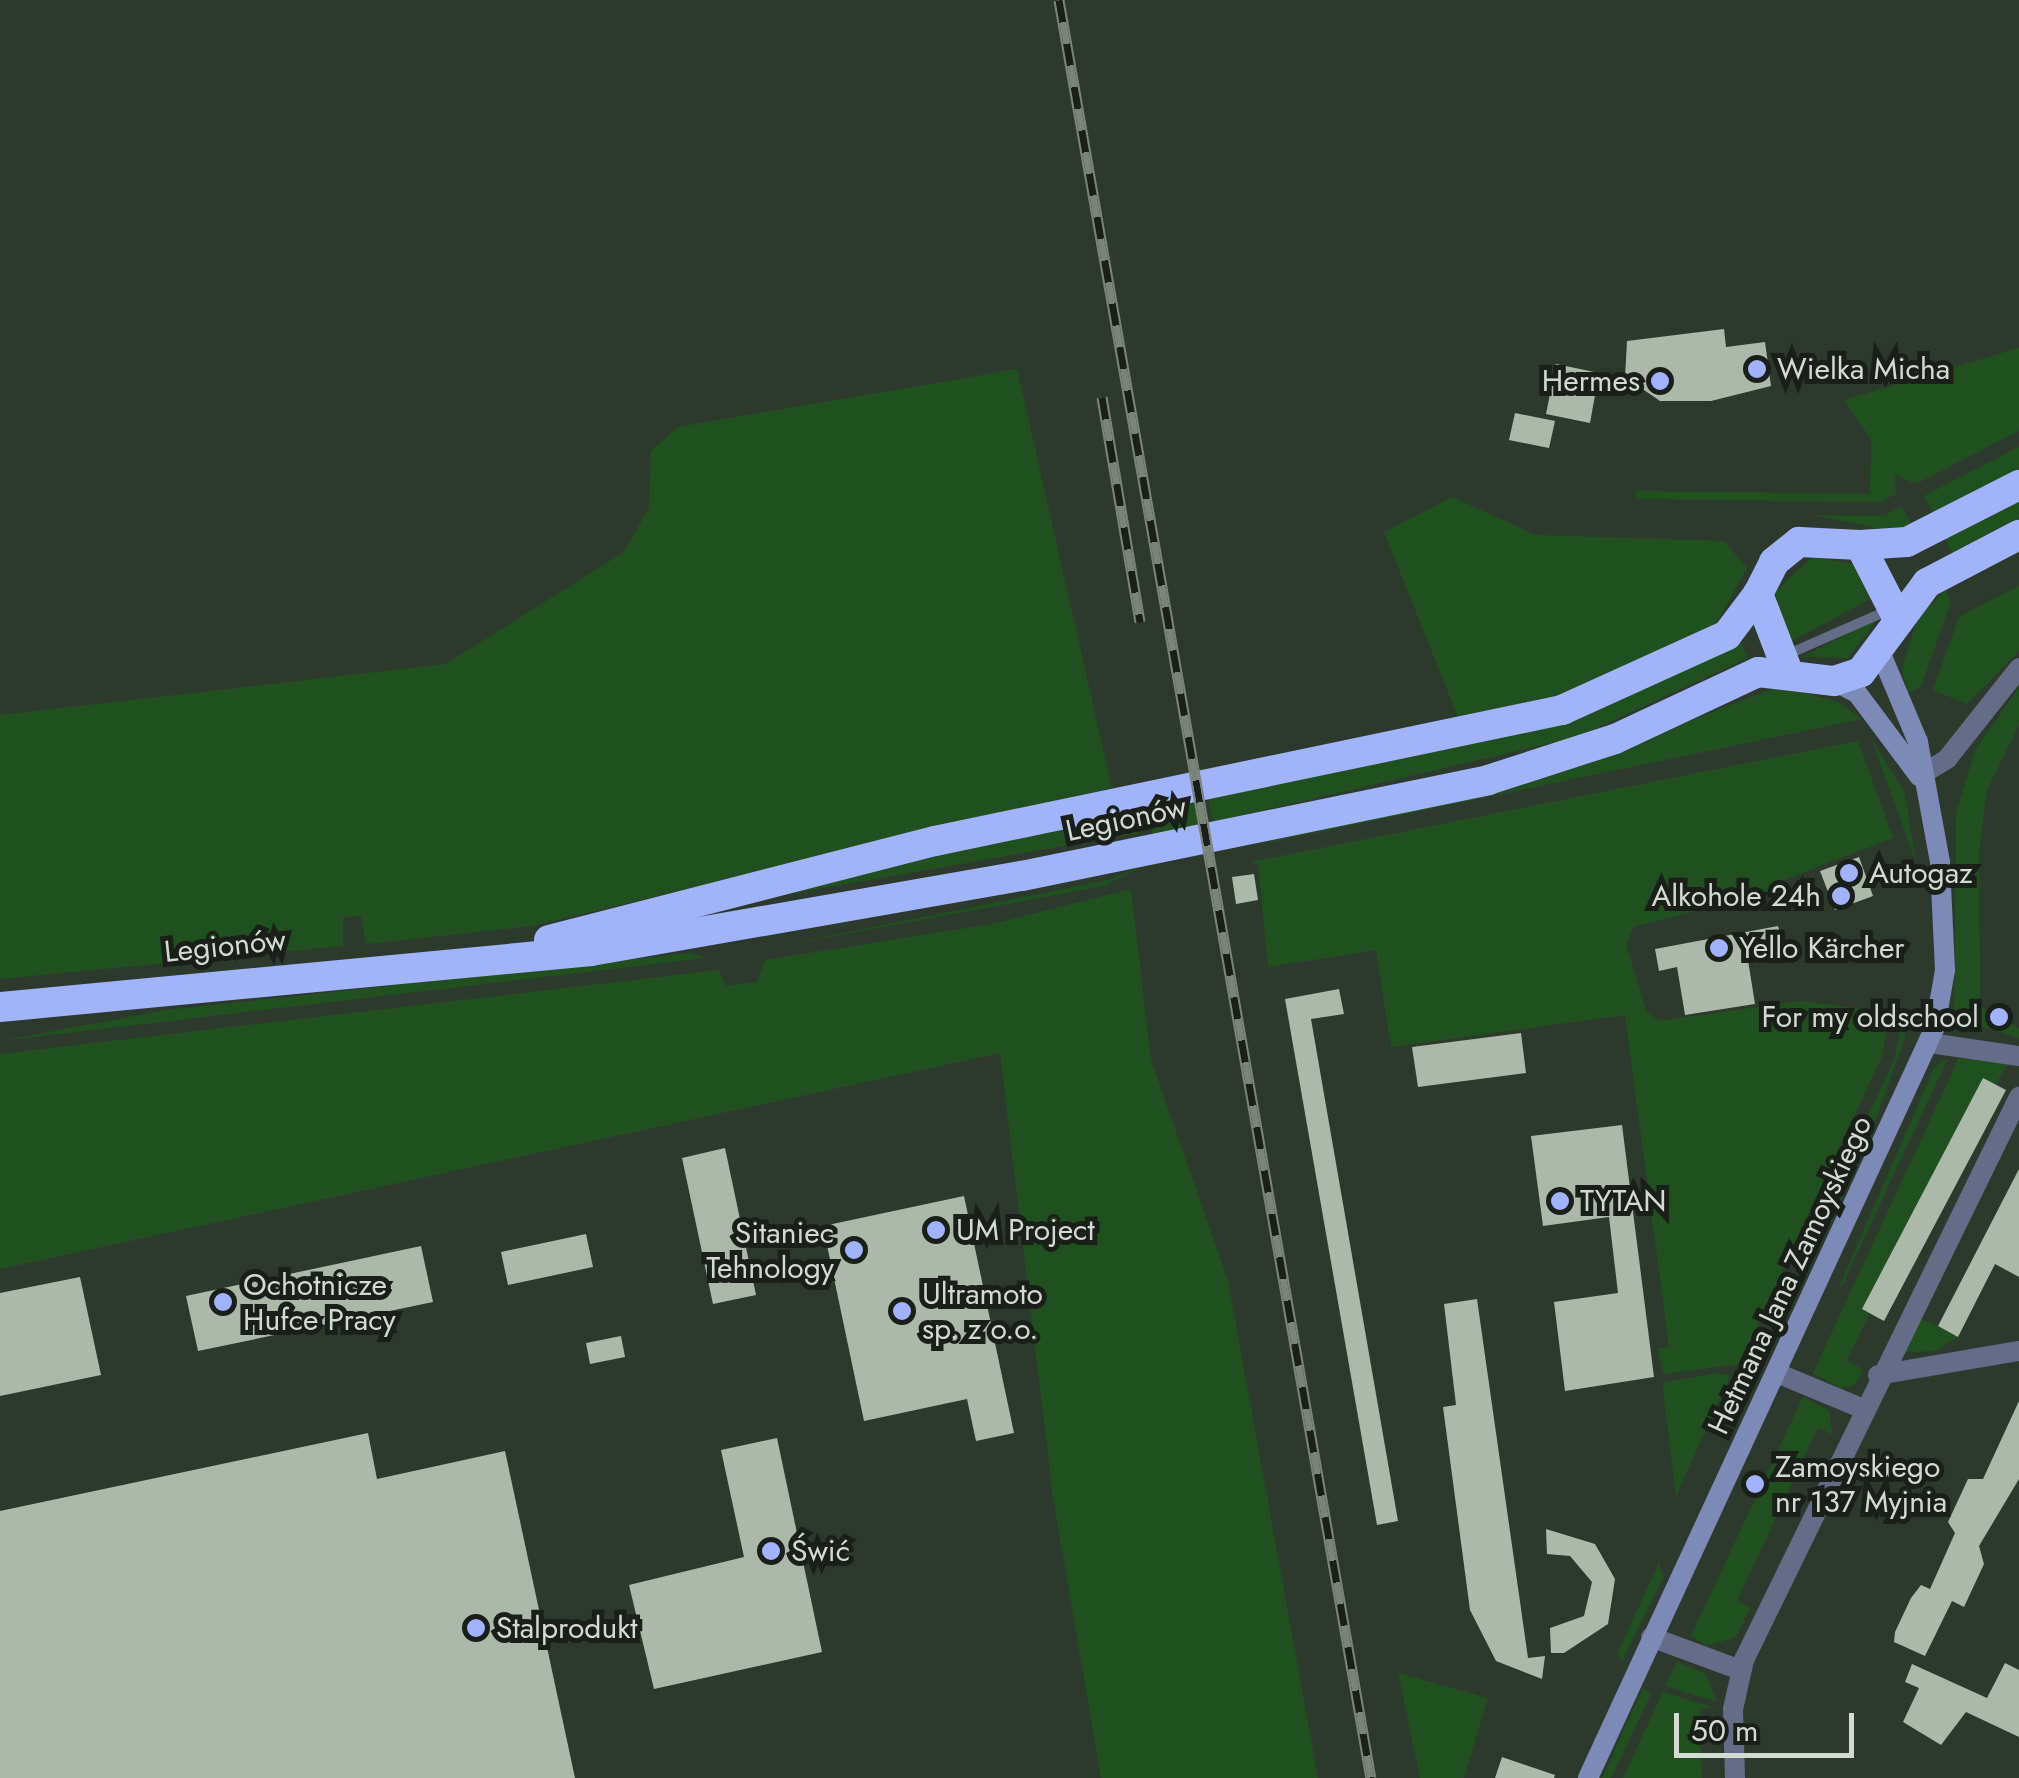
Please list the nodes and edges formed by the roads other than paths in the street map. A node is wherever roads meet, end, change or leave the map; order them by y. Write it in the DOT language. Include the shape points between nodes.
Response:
graph roads {
  1 [pos="2019,486"];
  2 [pos="2019,535"];
  3 [pos="1860,545"];
  4 [pos="1758,594"];
  5 [pos="1899,622"];
  6 [pos="1881,654"];
  7 [pos="2019,668"];
  8 [pos="1788,672"];
  9 [pos="1834,681"];
  10 [pos="1919,776"];
  11 [pos="458,958"];
  12 [pos="0,1007"];
  13 [pos="1930,1043"];
  14 [pos="2019,1056"];
  15 [pos="2019,1097"];
  16 [pos="2019,1351"];
  17 [pos="1777,1373"];
  18 [pos="1878,1375"];
  19 [pos="1861,1408"];
  20 [pos="1651,1637"];
  21 [pos="1740,1670"];
  22 [pos="1588,1778"];
  23 [pos="1735,1778"];
  1 -- 3 [label="highway" via="1907,542"];
  2 -- 5 [label="highway" via="1928,584"];
  3 -- 4 [label="highway, Legionów" via="1799,542 1774,562"];
  3 -- 5 [label="highway"];
  4 -- 8 [label="highway"];
  4 -- 11 [label="highway, Legionów" via="1715,642 1617,691 1540,716 934,840"];
  5 -- 6 [label="highway"];
  5 -- 8 [label="lane" via="1878,608 1793,652"];
  6 -- 9 [label="highway"];
  6 -- 10 [label="street, Hetmana Jana Zamoyskiego" via="1918,742"];
  7 -- 10 [label="street" via="1947,758"];
  8 -- 9 [label="highway"];
  8 -- 11 [label="highway, Legionów" via="1747,676 1615,739 1462,786 852,908 576,953"];
  9 -- 10 [label="street, Hetmana Jana Zamoyskiego" via="1857,693"];
  10 -- 13 [label="street, Hetmana Jana Zamoyskiego" via="1945,913"];
  11 -- 12 [label="highway, Legionów"];
  13 -- 14 [label="street"];
  13 -- 17 [label="street, Hetmana Jana Zamoyskiego"];
  15 -- 18 [label="street"];
  16 -- 18 [label="street"];
  17 -- 19 [label="street"];
  17 -- 20 [label="street, Hetmana Jana Zamoyskiego"];
  18 -- 19 [label="street"];
  19 -- 21 [label="street"];
  20 -- 21 [label="street"];
  20 -- 22 [label="street, Hetmana Jana Zamoyskiego"];
  21 -- 23 [label="street"];
}
